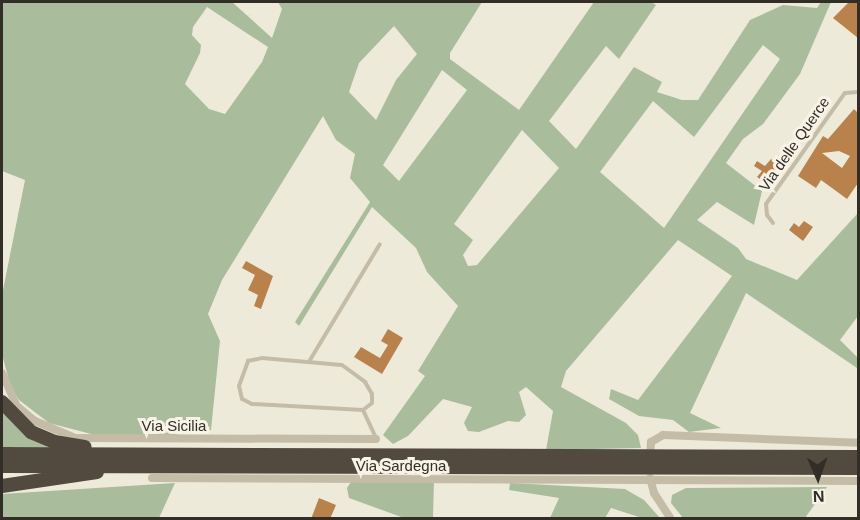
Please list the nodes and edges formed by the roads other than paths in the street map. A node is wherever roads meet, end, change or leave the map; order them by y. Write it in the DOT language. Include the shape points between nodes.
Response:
graph roads {
  1 [pos="858,92"];
  2 [pos="773,223"];
  3 [pos="380,244"];
  4 [pos="310,360"];
  5 [pos="2,373"];
  6 [pos="2,402"];
  7 [pos="363,410"];
  8 [pos="376,439"];
  9 [pos="858,443"];
  10 [pos="2,454"];
  11 [pos="858,457"];
  12 [pos="135,460"];
  13 [pos="2,466"];
  14 [pos="858,468"];
  15 [pos="90,474"];
  16 [pos="2,477"];
  17 [pos="650,477"];
  18 [pos="152,478"];
  19 [pos="858,481"];
  20 [pos="2,486"];
  21 [pos="670,519"];
  1 -- 2 [label="lane, Via delle Querce" via="845,93 766,204 765,210"];
  3 -- 4 [label="lane"];
  4 -- 7 [label="lane" via="355,371 372,394 372,403"];
  4 -- 7 [label="lane" via="248,361 239,386 242,399 252,404"];
  5 -- 8 [label="street, Via Sicilia" via="16,406 35,422 75,438"];
  6 -- 12 [label="highway" via="32,432 54,442"];
  7 -- 8 [label="lane"];
  9 -- 17 [label="street" via="672,435 655,438 649,446"];
  10 -- 12 [label="highway"];
  11 -- 12 [label="highway"];
  12 -- 13 [label="highway"];
  12 -- 14 [label="highway"];
  12 -- 15 [label="highway"];
  15 -- 16 [label="highway"];
  15 -- 20 [label="highway"];
  17 -- 18 [label="street, Via Sardegna"];
  17 -- 19 [label="street, Via Sardegna"];
  17 -- 21 [label="street"];
}
